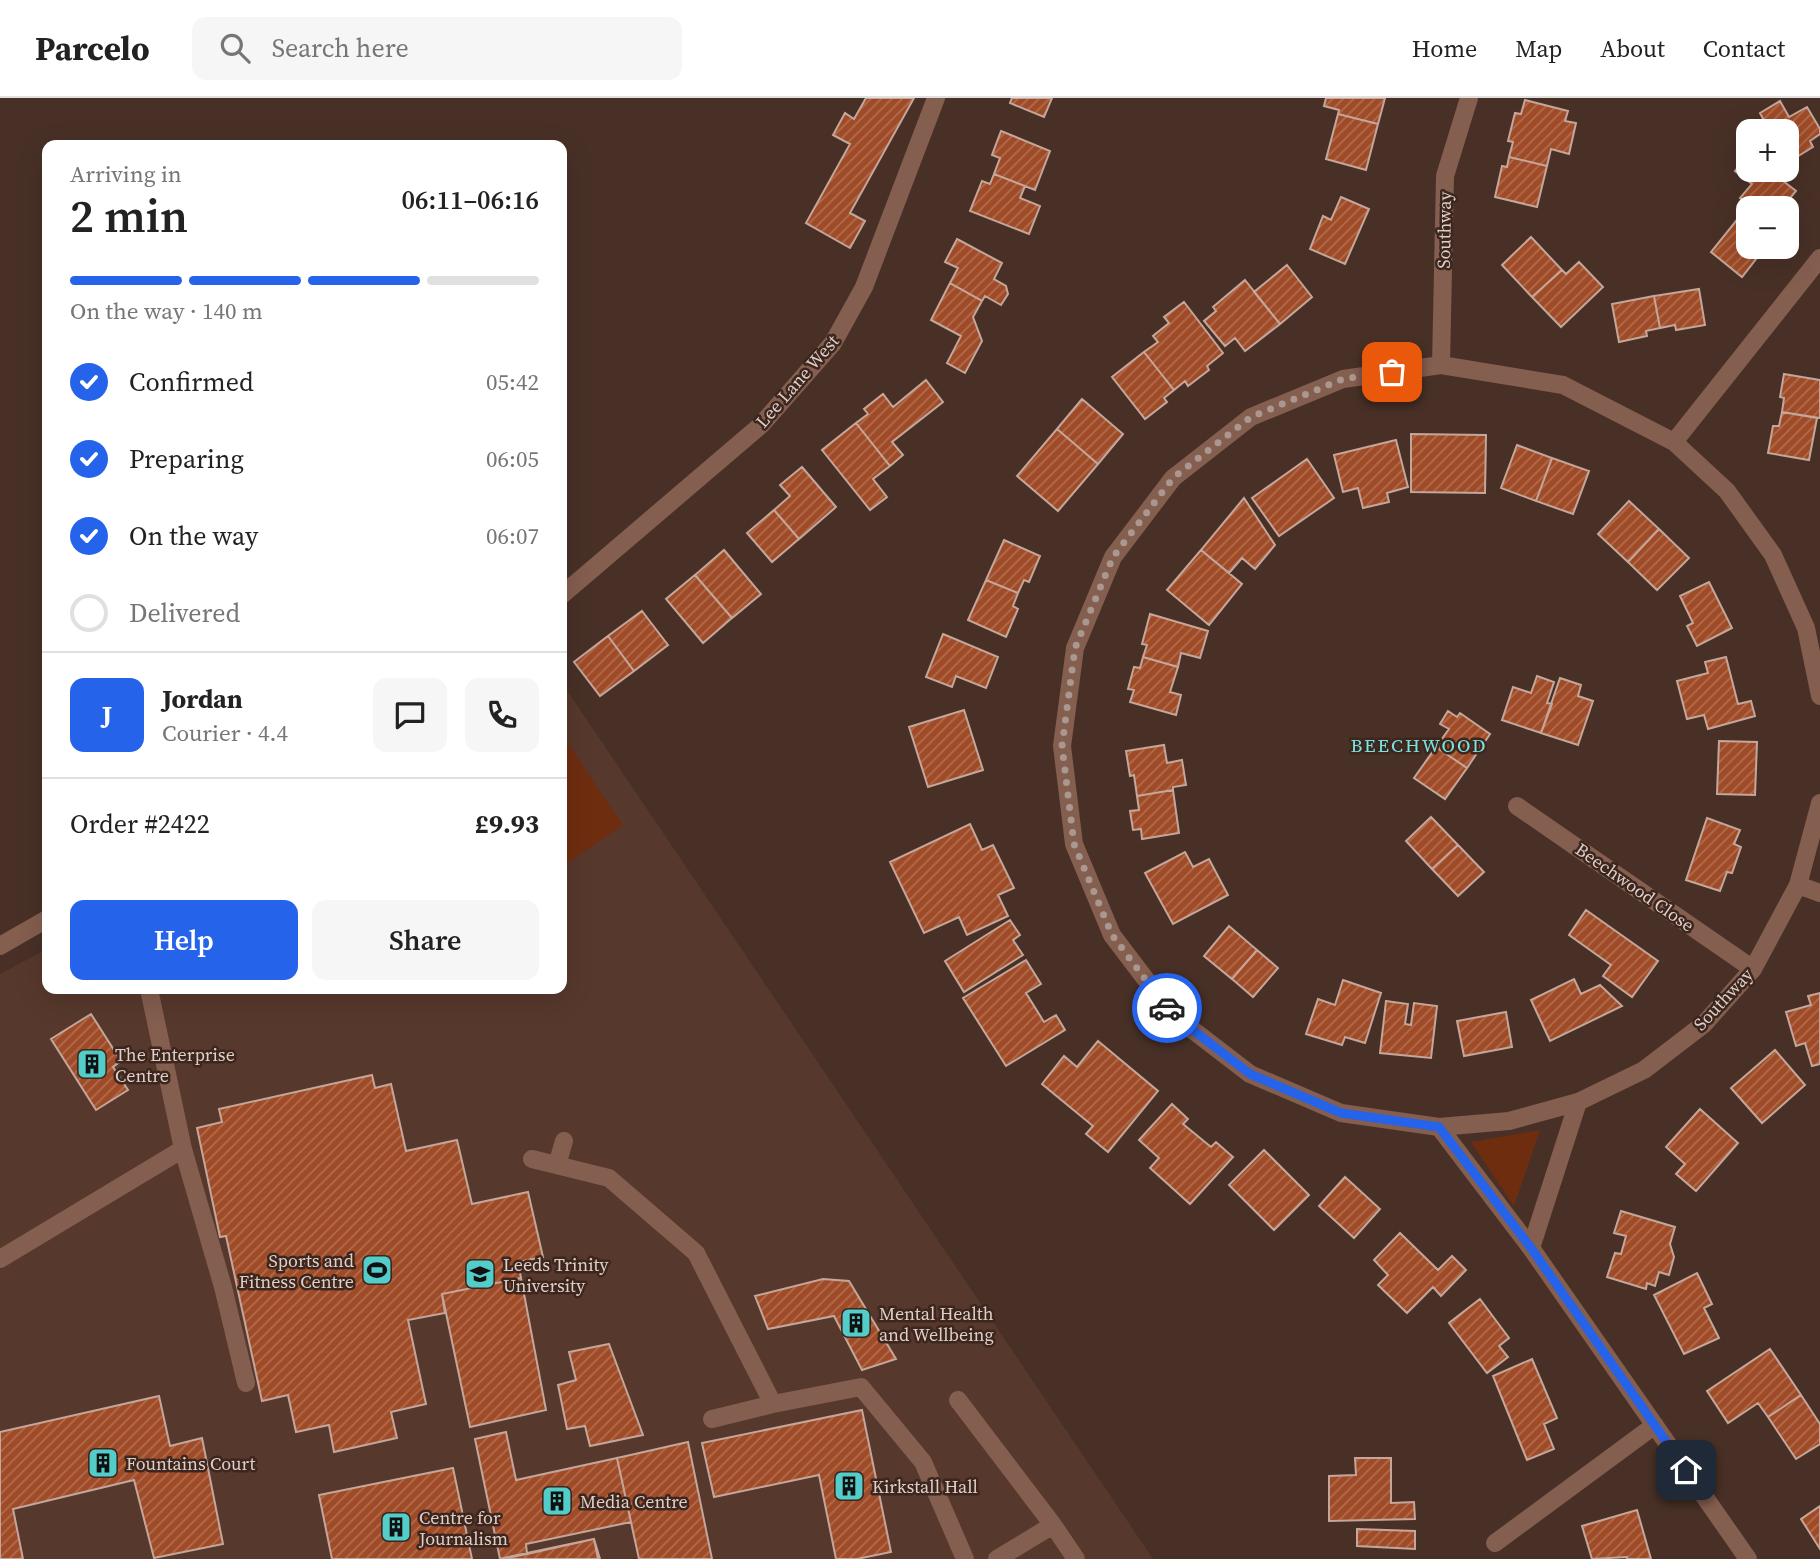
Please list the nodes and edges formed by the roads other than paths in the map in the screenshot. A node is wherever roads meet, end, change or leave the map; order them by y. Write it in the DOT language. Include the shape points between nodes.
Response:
graph roads {
  1 [pos="936,98"];
  2 [pos="1469,98"];
  3 [pos="1820,258"];
  4 [pos="1440,365"];
  5 [pos="1674,442"];
  6 [pos="567,591"];
  7 [pos="1820,696"];
  8 [pos="1820,803"];
  9 [pos="1517,806"];
  10 [pos="1798,885"];
  11 [pos="1820,893"];
  12 [pos="42,922"];
  13 [pos="0,946"];
  14 [pos="1753,969"];
  15 [pos="150,994"];
  16 [pos="1578,1102"];
  17 [pos="1439,1127"];
  18 [pos="564,1141"];
  19 [pos="183,1149"];
  20 [pos="532,1159"];
  21 [pos="557,1165"];
  22 [pos="1531,1248"];
  23 [pos="0,1259"];
  24 [pos="246,1383"];
  25 [pos="958,1400"];
  26 [pos="773,1404"];
  27 [pos="712,1419"];
  28 [pos="1655,1425"];
  29 [pos="1053,1525"];
  30 [pos="1495,1543"];
  31 [pos="965,1559"];
  32 [pos="997,1559"];
  33 [pos="1076,1559"];
  34 [pos="1748,1559"];
  1 -- 6 [label="street, Lee Lane West" via="864,288 833,344 761,425"];
  2 -- 4 [label="street, Southway" via="1445,176"];
  3 -- 5 [label="street"];
  4 -- 5 [label="street, Southway" via="1563,384"];
  4 -- 17 [label="street, Southway" via="1343,379 1262,412 1173,478 1113,557 1075,648 1062,746 1074,844 1112,935 1172,1014 1250,1074 1341,1113"];
  5 -- 7 [label="street, Southway" via="1727,491 1773,555 1806,628"];
  8 -- 10 [label="street, Southway"];
  9 -- 14 [label="street, Beechwood Close"];
  10 -- 11 [label="street"];
  10 -- 14 [label="street, Southway"];
  12 -- 13 [label="street"];
  14 -- 16 [label="street, Southway" via="1703,1024 1644,1070"];
  15 -- 19 [label="street"];
  16 -- 17 [label="street, Southway" via="1509,1121"];
  16 -- 22 [label="street"];
  17 -- 22 [label="street"];
  18 -- 21 [label="street"];
  19 -- 23 [label="street"];
  19 -- 24 [label="street"];
  20 -- 21 [label="street"];
  21 -- 26 [label="street" via="609,1178 696,1253"];
  22 -- 28 [label="street"];
  25 -- 29 [label="street"];
  26 -- 27 [label="street"];
  26 -- 31 [label="street" via="861,1387 923,1462"];
  28 -- 30 [label="street"];
  28 -- 34 [label="street"];
  29 -- 32 [label="street"];
  29 -- 33 [label="street"];
}
